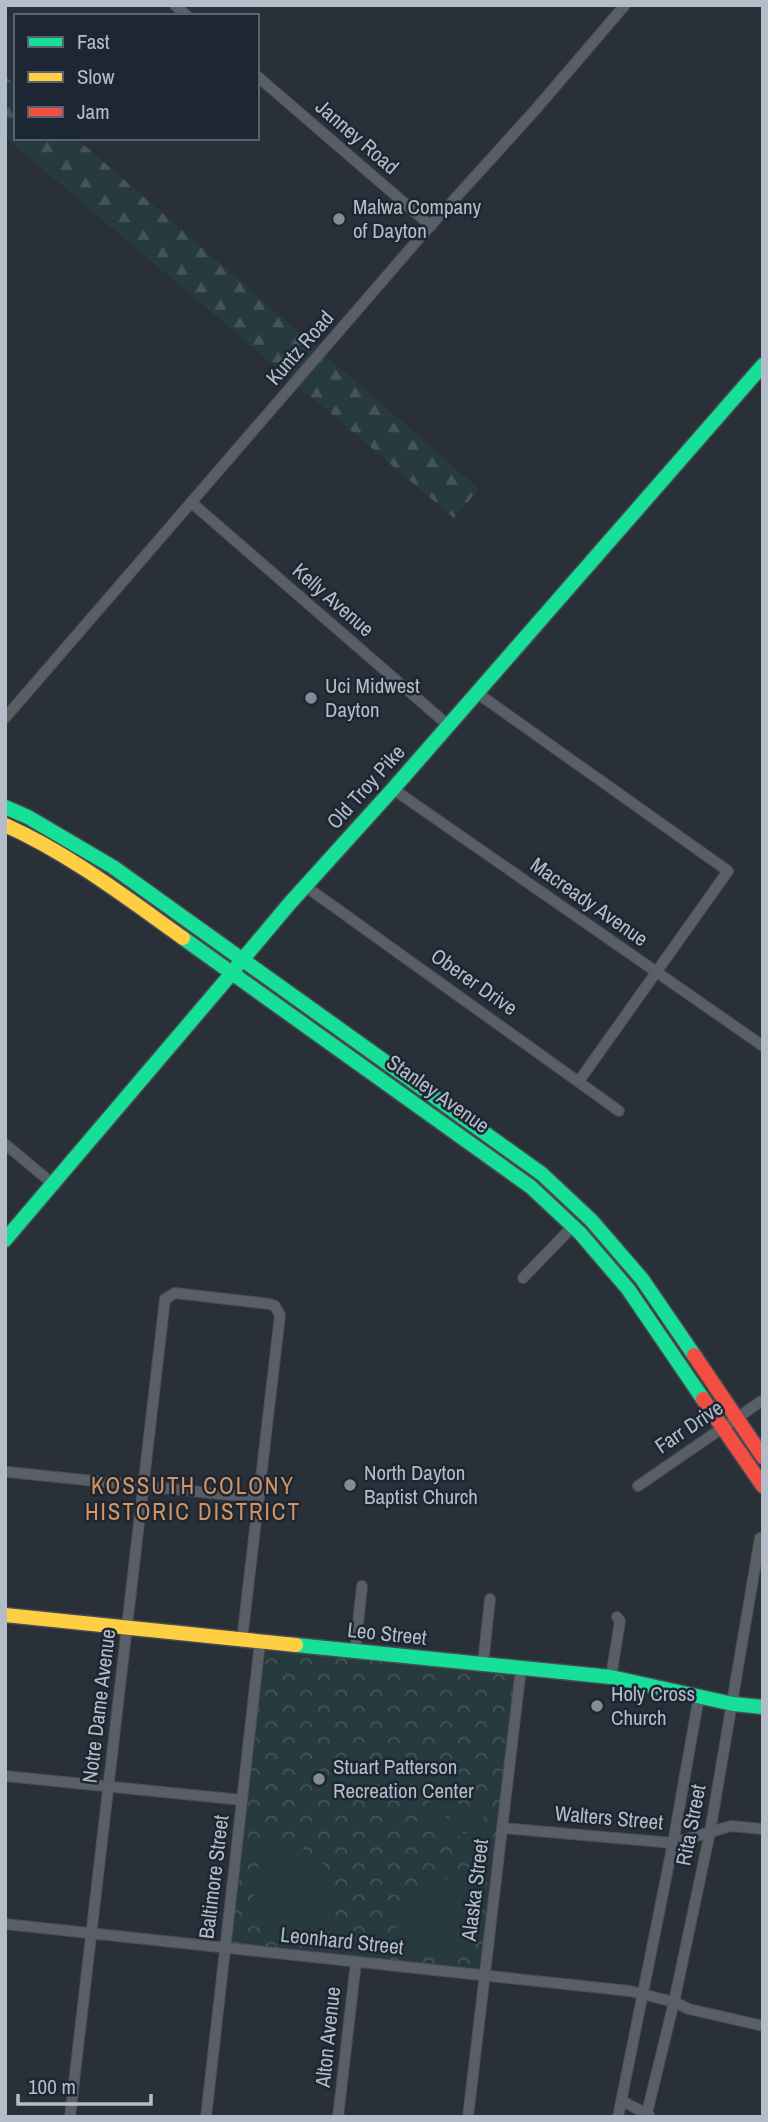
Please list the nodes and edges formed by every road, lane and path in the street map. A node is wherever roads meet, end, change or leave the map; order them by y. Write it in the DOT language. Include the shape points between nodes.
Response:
graph roads {
  1 [pos="621,7"];
  2 [pos="259,78"];
  3 [pos="430,226"];
  4 [pos="763,365"];
  5 [pos="192,503"];
  6 [pos="477,693"];
  7 [pos="5,718"];
  8 [pos="449,726"];
  9 [pos="393,789"];
  10 [pos="5,807"];
  11 [pos="5,825"];
  12 [pos="305,886"];
  13 [pos="242,960"];
  14 [pos="656,972"];
  15 [pos="232,973"];
  16 [pos="763,1046"];
  17 [pos="579,1081"];
  18 [pos="619,1111"];
  19 [pos="5,1144"];
  20 [pos="53,1184"];
  21 [pos="573,1226"];
  22 [pos="5,1240"];
  23 [pos="523,1278"];
  24 [pos="763,1400"];
  25 [pos="736,1418"];
  26 [pos="722,1427"];
  27 [pos="763,1457"];
  28 [pos="8,1472"];
  29 [pos="143,1486"];
  30 [pos="638,1486"];
  31 [pos="763,1486"];
  32 [pos="259,1498"];
  33 [pos="760,1538"];
  34 [pos="362,1586"];
  35 [pos="490,1599"];
  36 [pos="5,1615"];
  37 [pos="617,1617"];
  38 [pos="127,1628"];
  39 [pos="242,1640"];
  40 [pos="260,1642"];
  41 [pos="355,1651"];
  42 [pos="483,1664"];
  43 [pos="521,1668"];
  44 [pos="611,1677"];
  45 [pos="699,1696"];
  46 [pos="733,1704"];
  47 [pos="763,1707"];
  48 [pos="5,1776"];
  49 [pos="109,1786"];
  50 [pos="242,1800"];
  51 [pos="502,1828"];
  52 [pos="763,1829"];
  53 [pos="710,1832"];
  54 [pos="673,1843"];
  55 [pos="5,1924"];
  56 [pos="92,1934"];
  57 [pos="225,1948"];
  58 [pos="356,1962"];
  59 [pos="485,1975"];
  60 [pos="643,1995"];
  61 [pos="674,2002"];
  62 [pos="763,2026"];
  63 [pos="621,2101"];
  64 [pos="647,2116"];
  65 [pos="71,2117"];
  66 [pos="206,2117"];
  67 [pos="338,2117"];
  68 [pos="468,2117"];
  69 [pos="618,2117"];
  1 -- 3 [label="street, Kuntz Road"];
  2 -- 3 [label="street, Janney Road"];
  3 -- 5 [label="street, Kuntz Road"];
  4 -- 6 [label="main road, Old Troy Pike"];
  5 -- 7 [label="street, Kuntz Road"];
  5 -- 8 [label="street, Kelly Avenue"];
  6 -- 8 [label="main road, Old Troy Pike"];
  6 -- 14 [label="street" via="728,871"];
  8 -- 9 [label="main road, Old Troy Pike"];
  9 -- 12 [label="main road, Old Troy Pike"];
  9 -- 14 [label="street, Macready Avenue"];
  10 -- 13 [label="main road, Stanley Avenue" via="113,867"];
  11 -- 15 [label="main road, Stanley Avenue" via="103,881"];
  12 -- 13 [label="main road, Old Troy Pike"];
  12 -- 17 [label="street, Oberer Drive"];
  13 -- 15 [label="main road, Old Troy Pike"];
  13 -- 25 [label="main road, Stanley Avenue" via="542,1174 592,1221 642,1279"];
  14 -- 16 [label="street, Macready Avenue"];
  14 -- 17 [label="street"];
  15 -- 20 [label="main road, Old Troy Pike"];
  15 -- 21 [label="main road, Stanley Avenue" via="492,1157"];
  17 -- 18 [label="street, Oberer Drive"];
  19 -- 20 [label="street"];
  20 -- 22 [label="main road, Old Troy Pike"];
  21 -- 23 [label="street"];
  21 -- 26 [label="main road, Stanley Avenue" via="628,1289"];
  24 -- 25 [label="street, Farr Drive"];
  25 -- 26 [label="street, Farr Drive"];
  25 -- 27 [label="main road, Stanley Avenue"];
  26 -- 30 [label="street, Farr Drive"];
  26 -- 31 [label="main road, Stanley Avenue"];
  28 -- 29 [label="street"];
  29 -- 32 [label="street"];
  29 -- 32 [label="street, Notre Dame Avenue" via="165,1299 175,1293 270,1304 278,1310"];
  29 -- 38 [label="street, Notre Dame Avenue"];
  32 -- 39 [label="street"];
  33 -- 46 [label="street, Rita Street"];
  34 -- 41 [label="street"];
  35 -- 42 [label="street"];
  36 -- 38 [label="main road, Leo Street"];
  37 -- 44 [label="street"];
  38 -- 39 [label="main road, Leo Street"];
  38 -- 49 [label="street, Notre Dame Avenue"];
  39 -- 40 [label="main road, Leo Street"];
  40 -- 41 [label="main road, Leo Street"];
  40 -- 50 [label="street, Baltimore Street"];
  41 -- 42 [label="main road, Leo Street"];
  42 -- 43 [label="main road, Leo Street"];
  43 -- 44 [label="main road, Leo Street"];
  43 -- 51 [label="street, Alaska Street"];
  44 -- 45 [label="main road, Leo Street"];
  45 -- 46 [label="main road, Leo Street"];
  45 -- 54 [label="street, Rita Street"];
  46 -- 47 [label="main road, Leo Street"];
  46 -- 53 [label="street, Rita Street"];
  48 -- 49 [label="street"];
  49 -- 50 [label="street"];
  49 -- 56 [label="street, Notre Dame Avenue"];
  50 -- 57 [label="street, Baltimore Street"];
  51 -- 54 [label="street, Walters Street"];
  51 -- 59 [label="street, Alaska Street"];
  52 -- 53 [label="street, Walters Street" via="731,1826"];
  53 -- 54 [label="street, Walters Street"];
  53 -- 61 [label="street, Rita Street"];
  54 -- 60 [label="street, Rita Street"];
  55 -- 56 [label="street, Leonhard Street"];
  56 -- 57 [label="street, Leonhard Street"];
  56 -- 65 [label="street, Notre Dame Avenue"];
  57 -- 58 [label="street, Leonhard Street"];
  57 -- 66 [label="street, Baltimore Street"];
  58 -- 59 [label="street, Leonhard Street"];
  58 -- 67 [label="street, Alton Avenue"];
  59 -- 60 [label="street, Leonhard Street"];
  59 -- 68 [label="street, Alaska Street"];
  60 -- 61 [label="street, Leonhard Street"];
  60 -- 63 [label="street, Rita Street"];
  61 -- 62 [label="street, Leonhard Street"];
  61 -- 64 [label="street, Rita Street"];
  63 -- 64 [label="street"];
  63 -- 69 [label="street, Rita Street"];
}
